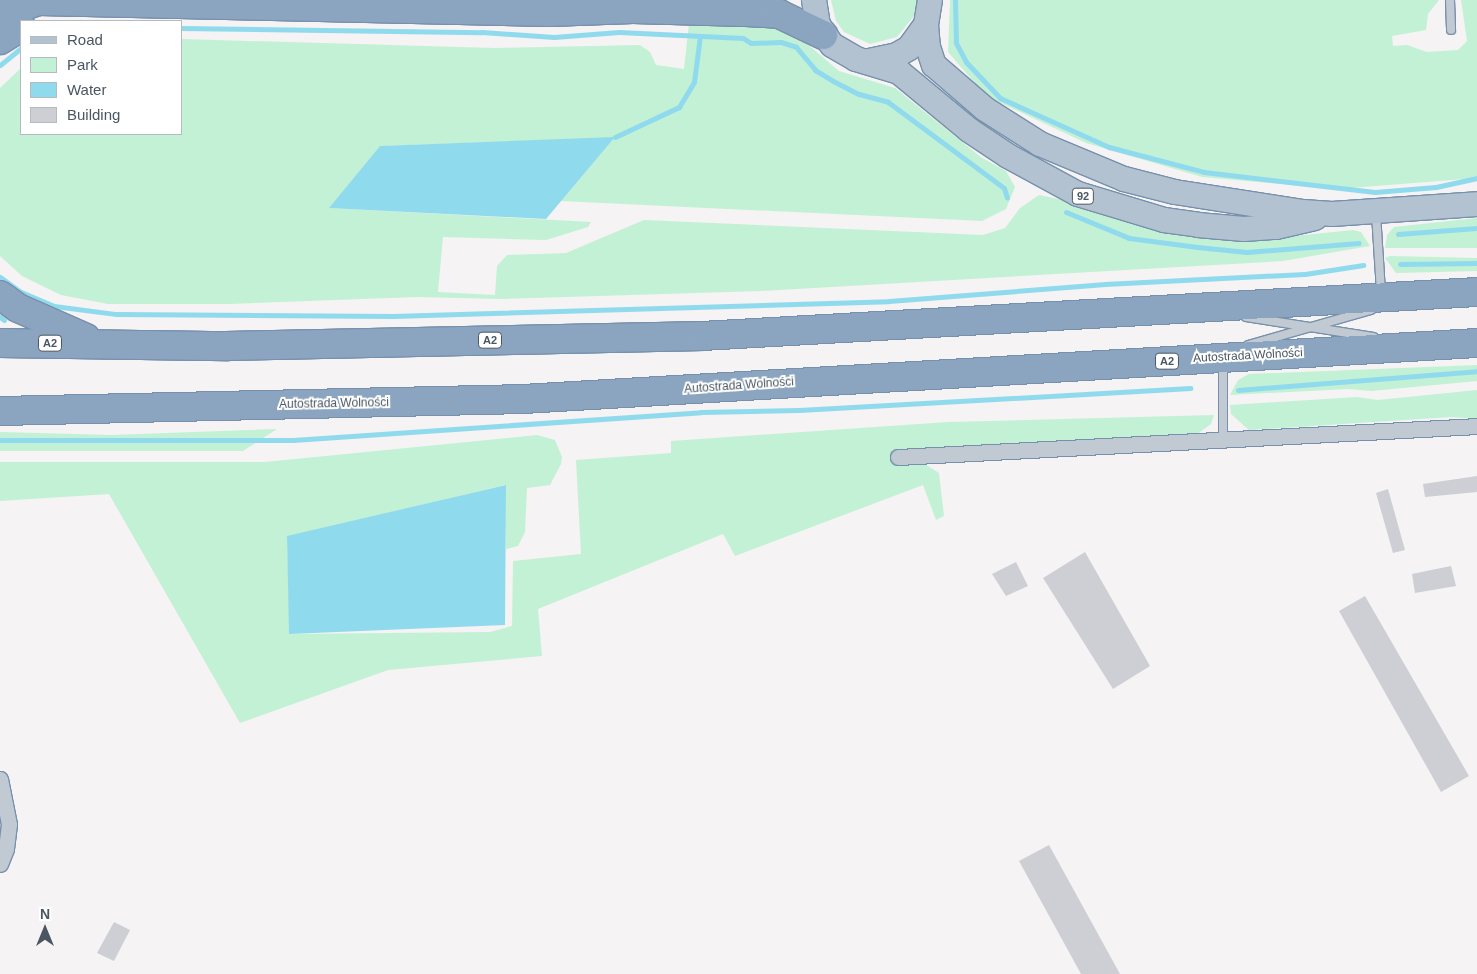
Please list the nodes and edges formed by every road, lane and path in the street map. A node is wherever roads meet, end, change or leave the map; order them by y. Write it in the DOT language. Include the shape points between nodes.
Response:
graph roads {
  1 [pos="814,0"];
  2 [pos="1450,0"];
  3 [pos="70,4"];
  4 [pos="930,7"];
  5 [pos="0,14"];
  6 [pos="35,20"];
  7 [pos="20,28"];
  8 [pos="1451,30"];
  9 [pos="823,35"];
  10 [pos="0,40"];
  11 [pos="869,61"];
  12 [pos="1477,204"];
  13 [pos="1376,211"];
  14 [pos="1332,214"];
  15 [pos="1477,292"];
  16 [pos="1426,294"];
  17 [pos="0,295"];
  18 [pos="1381,297"];
  19 [pos="1192,308"];
  20 [pos="1310,327"];
  21 [pos="0,343"];
  22 [pos="101,344"];
  23 [pos="1477,344"];
  24 [pos="1429,346"];
  25 [pos="1223,358"];
  26 [pos="1194,360"];
  27 [pos="0,411"];
  28 [pos="1477,426"];
  29 [pos="1223,440"];
  30 [pos="898,457"];
  31 [pos="0,780"];
  32 [pos="0,864"];
  1 -- 9 [label="main road, 92" via="815,14"];
  2 -- 8 [label="lane"];
  3 -- 5 [label="highway" via="39,1"];
  3 -- 6 [label="highway"];
  3 -- 9 [label="highway" via="746,12 779,14"];
  4 -- 11 [label="main road, 92" via="909,48 897,55"];
  4 -- 14 [label="main road, 92" via="928,47 939,70 992,114 1060,154 1124,179 1175,192"];
  7 -- 10 [label="highway"];
  9 -- 11 [label="main road, 92" via="843,53"];
  11 -- 14 [label="main road, 92" via="899,72 977,135 1078,194 1164,220 1244,229 1296,223"];
  12 -- 13 [label="main road, 92"];
  13 -- 14 [label="main road, 92"];
  13 -- 18 [label="lane"];
  15 -- 16 [label="highway, A2"];
  16 -- 18 [label="highway, A2"];
  16 -- 20 [label="lane"];
  17 -- 22 [label="highway" via="25,312"];
  18 -- 19 [label="highway, A2"];
  19 -- 20 [label="lane"];
  19 -- 22 [label="highway, A2" via="702,336 228,346"];
  20 -- 24 [label="lane"];
  20 -- 26 [label="lane"];
  21 -- 22 [label="highway, A2"];
  23 -- 24 [label="highway, Autostrada Wolności / A2"];
  24 -- 25 [label="highway, Autostrada Wolności / A2"];
  25 -- 26 [label="highway, Autostrada Wolności / A2"];
  25 -- 29 [label="lane"];
  26 -- 27 [label="highway, Autostrada Wolności / A2" via="523,399"];
  28 -- 29 [label="street"];
  29 -- 30 [label="street"];
  31 -- 32 [label="street" via="9,824 6,849"];
}
